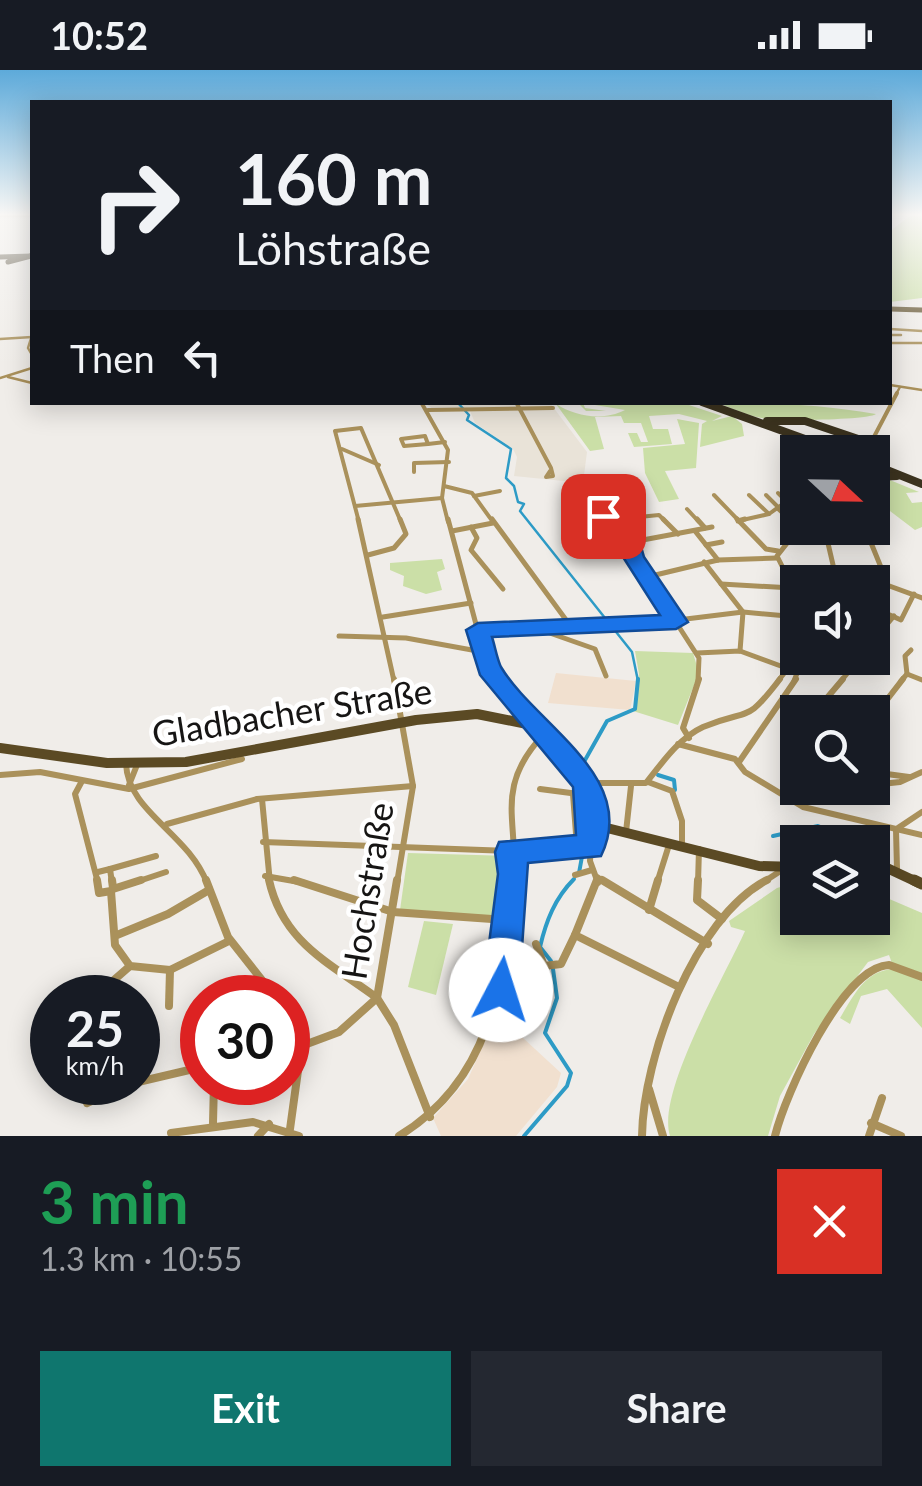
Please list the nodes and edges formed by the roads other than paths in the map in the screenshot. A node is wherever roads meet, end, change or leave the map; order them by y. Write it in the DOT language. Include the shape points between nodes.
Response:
graph roads {
  1 [pos="892,309"];
  2 [pos="922,310"];
  3 [pos="922,331"];
  4 [pos="892,332"];
  5 [pos="892,333"];
  6 [pos="901,335"];
  7 [pos="30,336"];
  8 [pos="0,339"];
  9 [pos="922,342"];
  10 [pos="892,345"];
  11 [pos="30,370"];
  12 [pos="3,377"];
  13 [pos="30,383"];
  14 [pos="892,385"];
  15 [pos="900,386"];
  16 [pos="922,390"];
  17 [pos="892,402"];
  18 [pos="424,405"];
  19 [pos="711,405"];
  20 [pos="719,405"];
  21 [pos="890,405"];
  22 [pos="516,406"];
  23 [pos="553,408"];
  24 [pos="428,410"];
  25 [pos="747,415"];
  26 [pos="813,424"];
  27 [pos="796,435"];
  28 [pos="801,435"];
  29 [pos="838,435"];
  30 [pos="875,435"];
  31 [pos="446,442"];
  32 [pos="428,444"];
  33 [pos="342,449"];
  34 [pos="449,462"];
  35 [pos="379,465"];
  36 [pos="890,470"];
  37 [pos="550,471"];
  38 [pos="890,471"];
  39 [pos="414,472"];
  40 [pos="908,478"];
  41 [pos="890,480"];
  42 [pos="922,482"];
  43 [pos="443,486"];
  44 [pos="500,491"];
  45 [pos="778,493"];
  46 [pos="714,495"];
  47 [pos="749,495"];
  48 [pos="766,495"];
  49 [pos="474,496"];
  50 [pos="780,497"];
  51 [pos="442,498"];
  52 [pos="396,501"];
  53 [pos="780,502"];
  54 [pos="780,505"];
  55 [pos="355,506"];
  56 [pos="687,509"];
  57 [pos="769,514"];
  58 [pos="630,518"];
  59 [pos="612,520"];
  60 [pos="738,521"];
  61 [pos="494,523"];
  62 [pos="472,528"];
  63 [pos="452,531"];
  64 [pos="694,531"];
  65 [pos="678,534"];
  66 [pos="632,542"];
  67 [pos="722,542"];
  68 [pos="706,545"];
  69 [pos="785,545"];
  70 [pos="777,554"];
  71 [pos="368,555"];
  72 [pos="718,560"];
  73 [pos="704,562"];
  74 [pos="782,565"];
  75 [pos="647,577"];
  76 [pos="721,584"];
  77 [pos="890,586"];
  78 [pos="780,587"];
  79 [pos="503,589"];
  80 [pos="914,594"];
  81 [pos="922,598"];
  82 [pos="471,603"];
  83 [pos="743,612"];
  84 [pos="890,614"];
  85 [pos="780,615"];
  86 [pos="894,616"];
  87 [pos="383,617"];
  88 [pos="890,621"];
  89 [pos="676,622"];
  90 [pos="572,628"];
  91 [pos="478,630"];
  92 [pos="542,630"];
  93 [pos="339,636"];
  94 [pos="387,638"];
  95 [pos="911,650"];
  96 [pos="740,651"];
  97 [pos="483,652"];
  98 [pos="697,654"];
  99 [pos="780,666"];
  100 [pos="907,674"];
  101 [pos="784,675"];
  102 [pos="799,675"];
  103 [pos="845,675"];
  104 [pos="606,676"];
  105 [pos="922,680"];
  106 [pos="829,695"];
  107 [pos="890,696"];
  108 [pos="399,723"];
  109 [pos="540,730"];
  110 [pos="689,738"];
  111 [pos="678,744"];
  112 [pos="0,748"];
  113 [pos="242,759"];
  114 [pos="738,762"];
  115 [pos="132,764"];
  116 [pos="890,773"];
  117 [pos="918,774"];
  118 [pos="0,775"];
  119 [pos="581,776"];
  120 [pos="82,781"];
  121 [pos="890,781"];
  122 [pos="648,782"];
  123 [pos="413,786"];
  124 [pos="631,786"];
  125 [pos="129,787"];
  126 [pos="540,789"];
  127 [pos="780,791"];
  128 [pos="580,794"];
  129 [pos="262,799"];
  130 [pos="799,805"];
  131 [pos="922,812"];
  132 [pos="592,820"];
  133 [pos="167,824"];
  134 [pos="896,830"];
  135 [pos="626,832"];
  136 [pos="922,835"];
  137 [pos="263,842"];
  138 [pos="676,843"];
  139 [pos="583,847"];
  140 [pos="405,848"];
  141 [pos="700,848"];
  142 [pos="510,852"];
  143 [pos="156,856"];
  144 [pos="890,866"];
  145 [pos="780,867"];
  146 [pos="897,868"];
  147 [pos="110,869"];
  148 [pos="98,872"];
  149 [pos="166,872"];
  150 [pos="780,872"];
  151 [pos="585,873"];
  152 [pos="265,876"];
  153 [pos="922,884"];
  154 [pos="112,890"];
  155 [pos="210,890"];
  156 [pos="650,910"];
  157 [pos="394,912"];
  158 [pos="722,919"];
  159 [pos="506,920"];
  160 [pos="116,935"];
  161 [pos="576,935"];
  162 [pos="230,940"];
  163 [pos="536,944"];
  164 [pos="708,944"];
  165 [pos="130,966"];
  166 [pos="544,966"];
  167 [pos="170,970"];
  168 [pos="120,975"];
  169 [pos="258,975"];
  170 [pos="922,977"];
  171 [pos="541,980"];
  172 [pos="679,987"];
  173 [pos="377,998"];
  174 [pos="169,1006"];
  175 [pos="310,1045"];
  176 [pos="648,1087"];
  177 [pos="882,1098"];
  178 [pos="213,1105"];
  179 [pos="296,1105"];
  180 [pos="430,1116"];
  181 [pos="870,1122"];
  182 [pos="213,1123"];
  183 [pos="269,1124"];
  184 [pos="172,1133"];
  185 [pos="294,1133"];
  186 [pos="258,1136"];
  187 [pos="399,1136"];
  188 [pos="642,1136"];
  189 [pos="663,1136"];
  190 [pos="774,1136"];
  191 [pos="868,1136"];
  192 [pos="901,1136"];
  1 -- 2 [label="main road"];
  3 -- 4 [label="street"];
  5 -- 6 [label="street"];
  7 -- 8 [label="street"];
  9 -- 10 [label="street"];
  11 -- 12 [label="street"];
  12 -- 13 [label="street"];
  14 -- 15 [label="street"];
  15 -- 16 [label="street"];
  15 -- 17 [label="street"];
  18 -- 24 [label="street"];
  19 -- 27 [label="highway"];
  20 -- 25 [label="highway"];
  21 -- 30 [label="street"];
  22 -- 23 [label="street"];
  22 -- 24 [label="street"];
  22 -- 37 [label="street"];
  24 -- 31 [label="street"];
  25 -- 26 [label="highway"];
  25 -- 28 [label="highway"];
  26 -- 28 [label="highway" via="796,425"];
  26 -- 29 [label="highway"];
  31 -- 32 [label="street"];
  31 -- 34 [label="street"];
  32 -- 32 [label="street" via="404,446 402,439 425,436"];
  33 -- 35 [label="street"];
  33 -- 35 [label="street, Hochstraße" via="335,431 362,428"];
  33 -- 55 [label="street, Hochstraße"];
  34 -- 39 [label="street" via="412,461"];
  34 -- 43 [label="street"];
  35 -- 52 [label="street"];
  36 -- 42 [label="highway"];
  38 -- 40 [label="highway"];
  40 -- 41 [label="highway"];
  40 -- 42 [label="highway"];
  43 -- 49 [label="street"];
  43 -- 51 [label="street"];
  44 -- 49 [label="street"];
  45 -- 50 [label="street"];
  46 -- 60 [label="street"];
  47 -- 57 [label="street"];
  48 -- 53 [label="street"];
  49 -- 61 [label="street"];
  51 -- 52 [label="street"];
  51 -- 63 [label="street"];
  52 -- 55 [label="street"];
  52 -- 71 [label="street" via="405,536 394,548"];
  54 -- 57 [label="street"];
  55 -- 71 [label="street, Hochstraße"];
  56 -- 64 [label="street" via="708,528"];
  57 -- 60 [label="street"];
  58 -- 65 [label="street" via="659,515"];
  59 -- 66 [label="street"];
  60 -- 70 [label="street"];
  61 -- 62 [label="street"];
  61 -- 90 [label="street"];
  62 -- 63 [label="street"];
  62 -- 79 [label="street" via="477,538 471,550"];
  63 -- 82 [label="street"];
  64 -- 65 [label="street"];
  64 -- 68 [label="street"];
  65 -- 66 [label="street"];
  66 -- 75 [label="street"];
  67 -- 68 [label="street"];
  68 -- 72 [label="street"];
  69 -- 70 [label="street"];
  70 -- 72 [label="street"];
  70 -- 74 [label="street"];
  71 -- 87 [label="street, Hochstraße"];
  72 -- 73 [label="street"];
  73 -- 75 [label="street"];
  73 -- 76 [label="street"];
  75 -- 89 [label="street"];
  76 -- 78 [label="street"];
  76 -- 83 [label="street"];
  77 -- 80 [label="street"];
  80 -- 81 [label="street"];
  80 -- 86 [label="street" via="901,620"];
  82 -- 87 [label="street"];
  82 -- 91 [label="street"];
  83 -- 85 [label="street"];
  83 -- 89 [label="street"];
  83 -- 96 [label="street"];
  84 -- 86 [label="street"];
  86 -- 88 [label="street"];
  87 -- 94 [label="street, Hochstraße"];
  89 -- 90 [label="street"];
  89 -- 98 [label="street"];
  90 -- 92 [label="street"];
  91 -- 92 [label="street"];
  91 -- 97 [label="street"];
  92 -- 104 [label="street" via="595,649"];
  93 -- 94 [label="street"];
  94 -- 97 [label="street"];
  94 -- 108 [label="street, Hochstraße"];
  95 -- 100 [label="street"];
  96 -- 98 [label="street"];
  96 -- 99 [label="street"];
  97 -- 109 [label="street" via="489,669"];
  98 -- 110 [label="street" via="701,672 683,728"];
  100 -- 105 [label="street"];
  100 -- 107 [label="street"];
  101 -- 110 [label="street" via="752,714 701,728"];
  102 -- 114 [label="street"];
  103 -- 106 [label="street"];
  108 -- 109 [label="main road, Gladbacher Straße" via="477,714"];
  108 -- 115 [label="main road, Gladbacher Straße" via="254,753"];
  108 -- 123 [label="street, Hochstraße"];
  109 -- 119 [label="main road"];
  109 -- 142 [label="street" via="513,791"];
  110 -- 111 [label="street"];
  111 -- 114 [label="street"];
  111 -- 122 [label="street"];
  112 -- 115 [label="main road, Gladbacher Straße"];
  113 -- 125 [label="street, Gladbacher Straße"];
  114 -- 127 [label="street"];
  115 -- 125 [label="street" via="124,782"];
  116 -- 117 [label="street"];
  117 -- 121 [label="street"];
  118 -- 120 [label="street, Gladbacher Straße" via="40,772"];
  119 -- 124 [label="street"];
  119 -- 128 [label="main road"];
  120 -- 125 [label="street, Gladbacher Straße"];
  120 -- 148 [label="street" via="75,794"];
  122 -- 124 [label="street"];
  122 -- 138 [label="street" via="672,791 682,821"];
  123 -- 129 [label="street"];
  123 -- 140 [label="street, Hochstraße"];
  124 -- 135 [label="street"];
  125 -- 133 [label="street"];
  126 -- 128 [label="street"];
  128 -- 132 [label="main road"];
  128 -- 139 [label="street"];
  129 -- 133 [label="street" via="202,809"];
  129 -- 137 [label="street"];
  130 -- 134 [label="street"];
  131 -- 134 [label="street"];
  132 -- 135 [label="main road"];
  132 -- 139 [label="street"];
  133 -- 155 [label="street" via="198,860"];
  134 -- 136 [label="street"];
  134 -- 146 [label="street"];
  135 -- 138 [label="main road"];
  137 -- 140 [label="street"];
  137 -- 152 [label="street"];
  138 -- 141 [label="main road"];
  138 -- 156 [label="street"];
  139 -- 142 [label="street"];
  139 -- 151 [label="street"];
  140 -- 142 [label="street"];
  140 -- 157 [label="street, Hochstraße"];
  141 -- 145 [label="main road"];
  141 -- 158 [label="street" via="697,900"];
  142 -- 159 [label="street" via="514,874"];
  143 -- 147 [label="street"];
  144 -- 146 [label="main road"];
  146 -- 153 [label="main road"];
  147 -- 148 [label="street"];
  147 -- 154 [label="street"];
  148 -- 154 [label="street" via="99,894"];
  149 -- 154 [label="street"];
  150 -- 158 [label="street" via="758,881"];
  151 -- 156 [label="street"];
  151 -- 161 [label="street"];
  152 -- 157 [label="street"];
  152 -- 173 [label="street" via="278,910 316,958"];
  154 -- 160 [label="street"];
  155 -- 160 [label="street"];
  155 -- 162 [label="street"];
  156 -- 164 [label="street"];
  157 -- 159 [label="street"];
  157 -- 173 [label="street, Hochstraße"];
  158 -- 164 [label="street"];
  159 -- 180 [label="street" via="503,976 490,1018 473,1059"];
  160 -- 165 [label="street"];
  161 -- 166 [label="street" via="561,964"];
  161 -- 172 [label="street"];
  162 -- 167 [label="street"];
  162 -- 169 [label="street"];
  163 -- 166 [label="street"];
  164 -- 172 [label="street"];
  165 -- 167 [label="street"];
  165 -- 168 [label="street"];
  166 -- 171 [label="street"];
  167 -- 174 [label="street"];
  170 -- 190 [label="street" via="876,966 858,982 802,1063"];
  172 -- 176 [label="street"];
  173 -- 175 [label="street" via="339,1032"];
  173 -- 180 [label="street, Hochstraße"];
  176 -- 188 [label="street"];
  176 -- 189 [label="street"];
  177 -- 181 [label="street"];
  178 -- 182 [label="street"];
  179 -- 185 [label="street"];
  180 -- 187 [label="street"];
  181 -- 191 [label="street"];
  181 -- 192 [label="street"];
  182 -- 183 [label="street"];
  182 -- 184 [label="street"];
  183 -- 185 [label="street"];
  183 -- 186 [label="street"];
}
